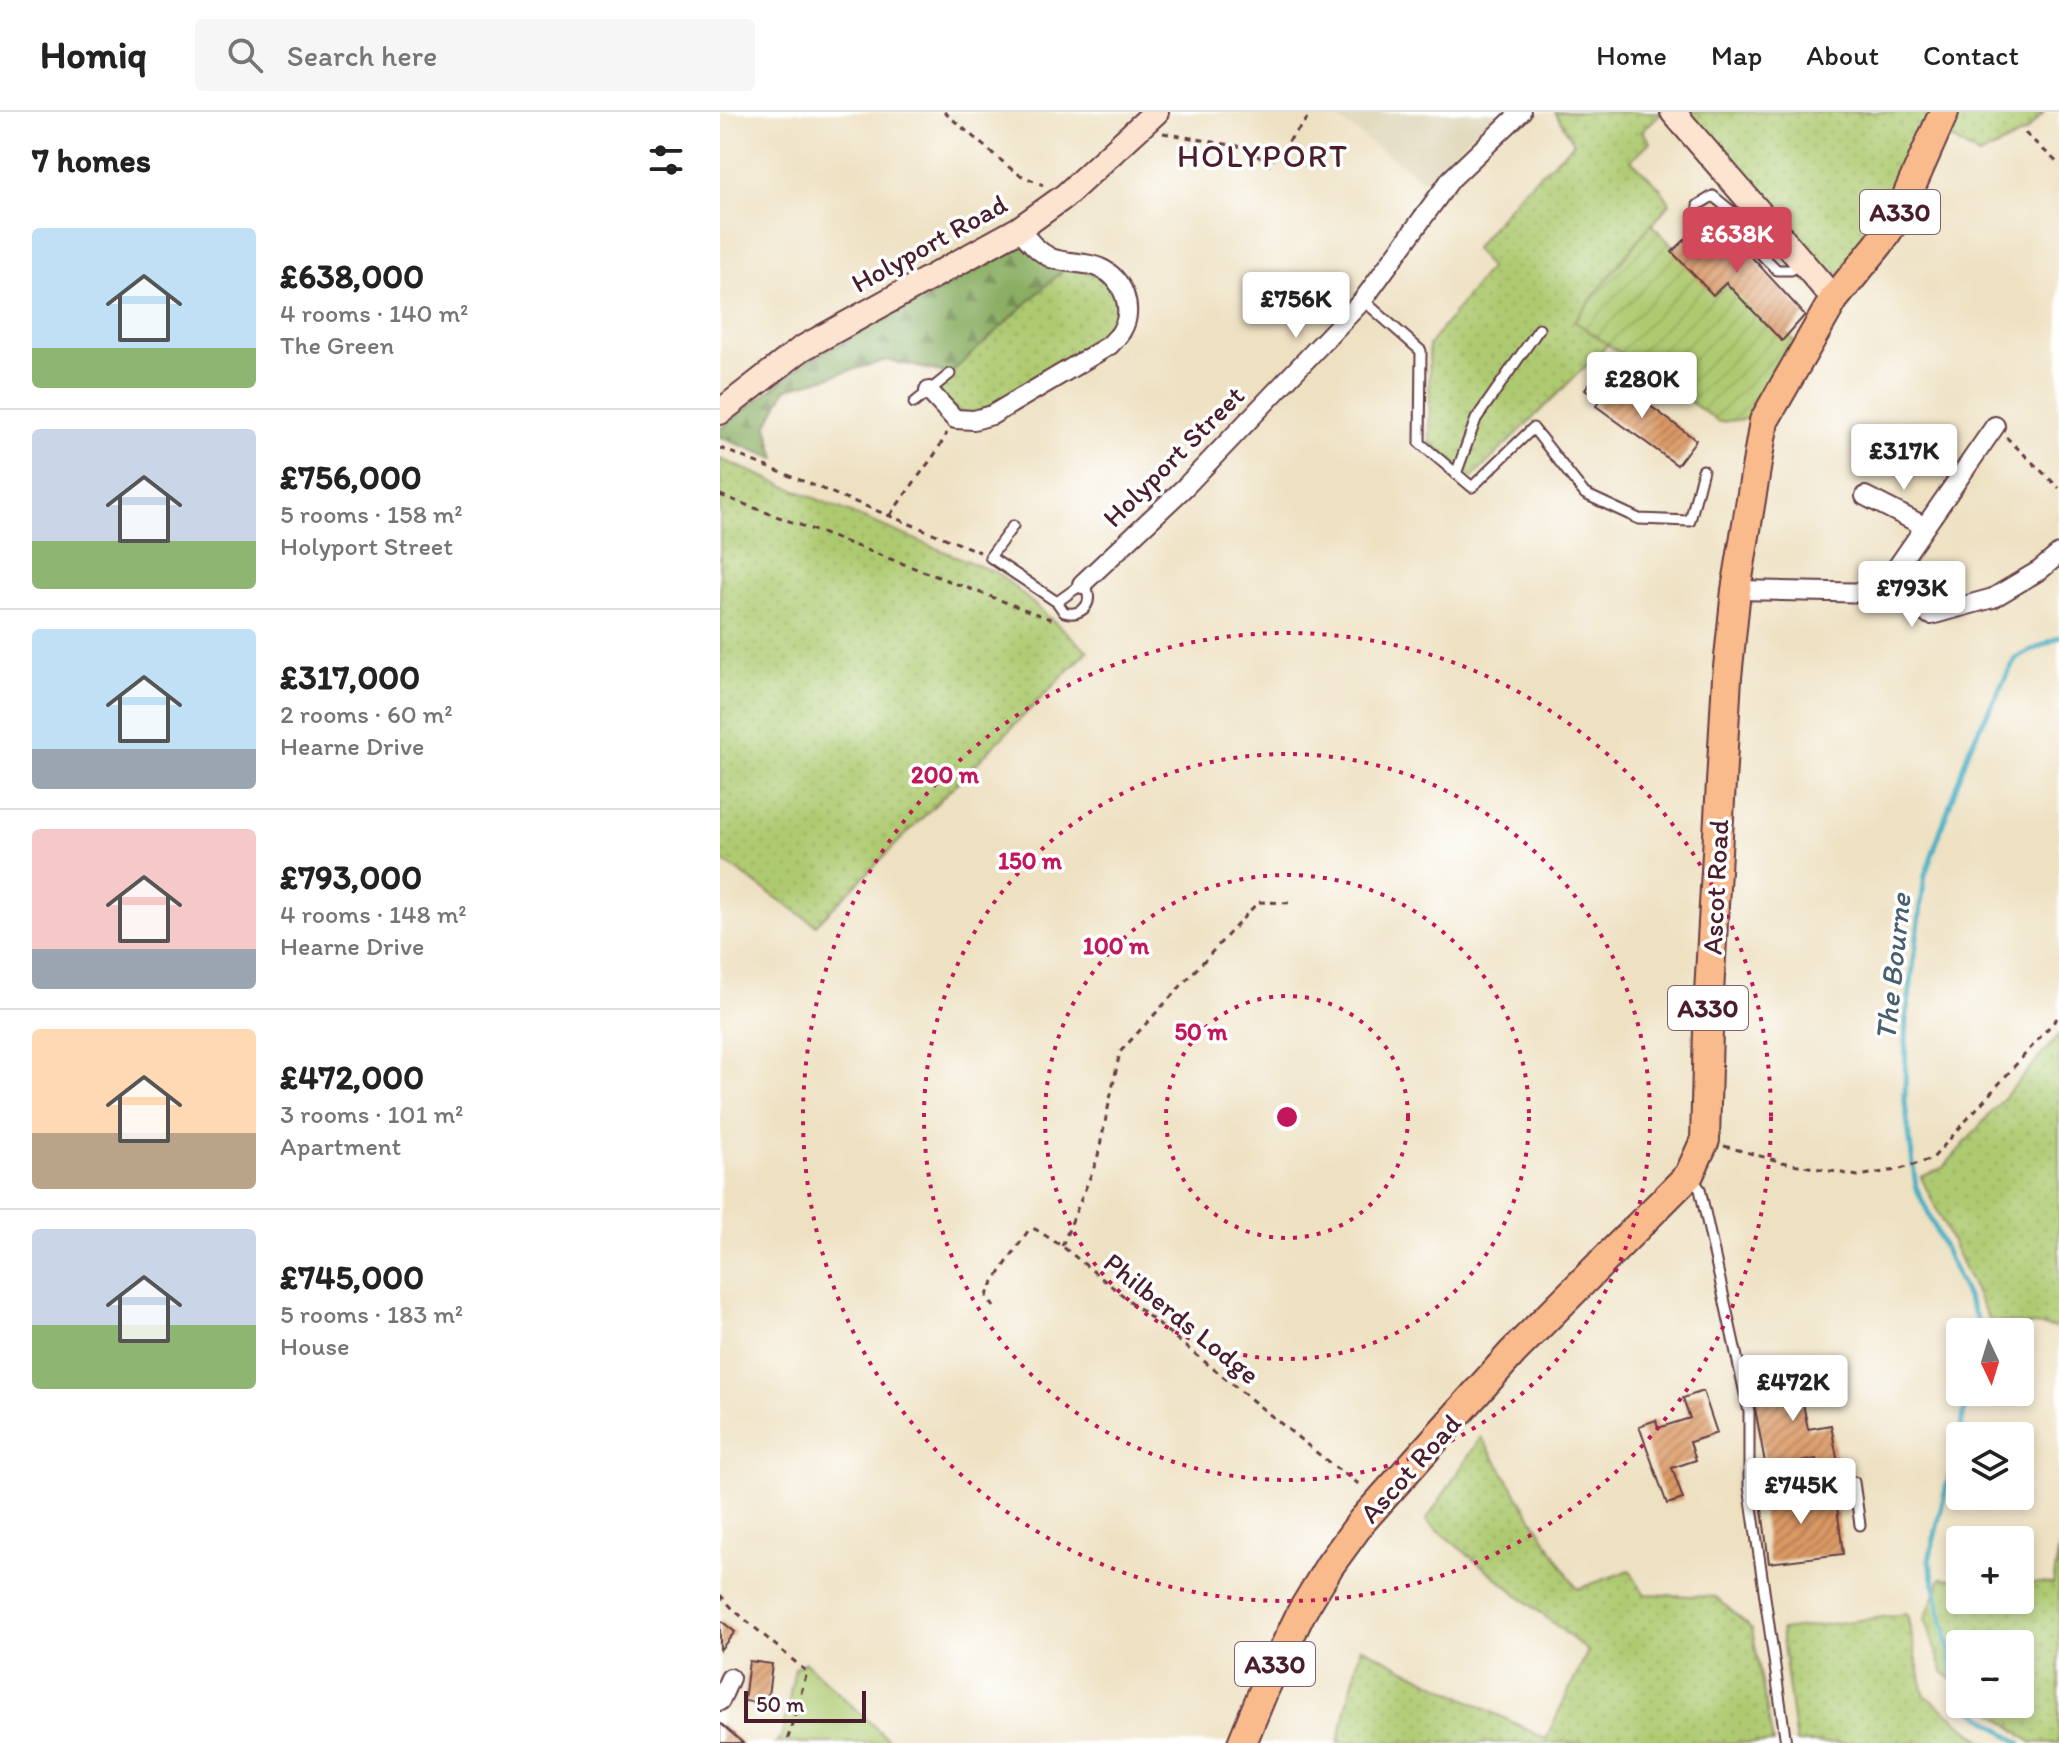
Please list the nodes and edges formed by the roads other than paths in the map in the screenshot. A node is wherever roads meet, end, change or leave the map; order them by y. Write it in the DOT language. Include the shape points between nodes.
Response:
graph roads {
  1 [pos="1521,112"];
  2 [pos="1673,112"];
  3 [pos="1944,112"];
  4 [pos="1148,121"];
  5 [pos="1698,205"];
  6 [pos="1748,213"];
  7 [pos="1019,229"];
  8 [pos="1834,299"];
  9 [pos="1363,300"];
  10 [pos="1539,329"];
  11 [pos="950,374"];
  12 [pos="929,391"];
  13 [pos="914,403"];
  14 [pos="720,412"];
  15 [pos="1995,426"];
  16 [pos="1703,470"];
  17 [pos="1456,474"];
  18 [pos="1865,496"];
  19 [pos="1013,526"];
  20 [pos="1924,526"];
  21 [pos="2059,554"];
  22 [pos="1082,584"];
  23 [pos="1736,590"];
  24 [pos="1879,593"];
  25 [pos="1057,602"];
  26 [pos="1689,1175"];
  27 [pos="1749,1486"];
  28 [pos="1860,1525"];
  29 [pos="730,1678"];
  30 [pos="720,1701"];
  31 [pos="1242,1743"];
  32 [pos="1786,1743"];
  1 -- 9 [label="street, Holyport Street" via="1451,179"];
  2 -- 6 [label="street"];
  3 -- 8 [label="main road, Ascot Road / A330" via="1899,214"];
  4 -- 7 [label="street, Holyport Road" via="1065,196"];
  5 -- 6 [label="lane" via="1713,196"];
  6 -- 8 [label="street"];
  7 -- 12 [label="street" via="1051,257 1098,267 1113,276 1128,311 1123,330 1110,345 992,415 955,419"];
  7 -- 14 [label="street, Holyport Road" via="801,349"];
  8 -- 23 [label="main road, Ascot Road / A330" via="1764,421"];
  9 -- 17 [label="lane" via="1421,351 1420,443"];
  9 -- 22 [label="street, Holyport Street" via="1185,487"];
  10 -- 17 [label="lane" via="1476,419"];
  11 -- 12 [label="lane"];
  12 -- 13 [label="lane"];
  15 -- 20 [label="street"];
  16 -- 17 [label="lane" via="1690,521 1639,519 1585,494 1533,428 1472,487"];
  18 -- 20 [label="street"];
  19 -- 25 [label="lane" via="990,557"];
  20 -- 24 [label="street"];
  21 -- 24 [label="street" via="1993,598 1931,615"];
  22 -- 25 [label="lane"];
  22 -- 25 [label="lane" via="1088,603 1078,613 1064,612"];
  23 -- 24 [label="street"];
  23 -- 26 [label="main road, Ascot Road / A330" via="1716,867 1705,1140"];
  26 -- 27 [label="lane" via="1700,1189 1749,1412"];
  26 -- 31 [label="main road, Ascot Road / A330" via="1513,1352 1380,1497 1308,1601"];
  27 -- 28 [label="lane" via="1854,1482"];
  27 -- 32 [label="lane"];
  29 -- 30 [label="street"];
}
